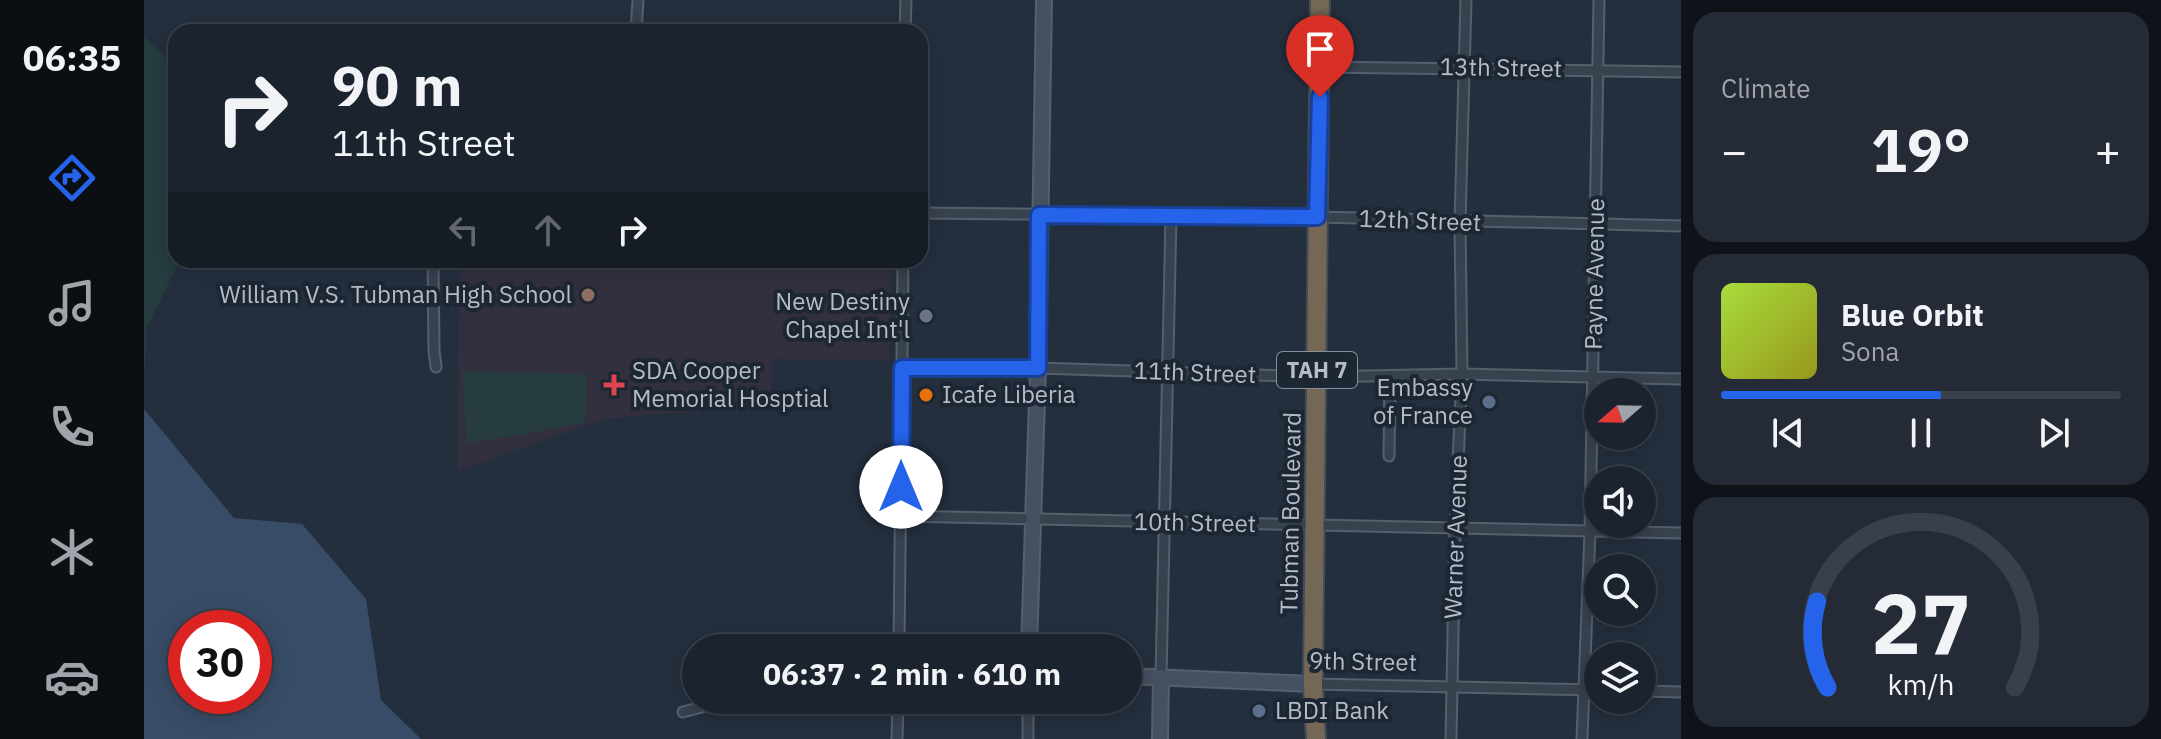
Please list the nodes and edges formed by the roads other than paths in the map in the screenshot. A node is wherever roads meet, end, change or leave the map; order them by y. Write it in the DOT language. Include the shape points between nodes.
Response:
graph roads {
  1 [pos="638,0"];
  2 [pos="906,0"];
  3 [pos="1044,0"];
  4 [pos="1320,0"];
  5 [pos="1466,0"];
  6 [pos="1599,0"];
  7 [pos="636,24"];
  8 [pos="905,24"];
  9 [pos="1320,67"];
  10 [pos="1466,67"];
  11 [pos="1598,69"];
  12 [pos="1681,72"];
  13 [pos="928,213"];
  14 [pos="1039,215"];
  15 [pos="1171,216"];
  16 [pos="1317,217"];
  17 [pos="1460,223"];
  18 [pos="1596,225"];
  19 [pos="1681,226"];
  20 [pos="433,268"];
  21 [pos="903,268"];
  22 [pos="436,367"];
  23 [pos="902,368"];
  24 [pos="1038,368"];
  25 [pos="1168,372"];
  26 [pos="1462,374"];
  27 [pos="1390,376"];
  28 [pos="1592,376"];
  29 [pos="1316,377"];
  30 [pos="1681,379"];
  31 [pos="1389,456"];
  32 [pos="1591,466"];
  33 [pos="901,516"];
  34 [pos="1033,520"];
  35 [pos="1166,523"];
  36 [pos="1315,526"];
  37 [pos="1455,528"];
  38 [pos="1584,531"];
  39 [pos="1656,532"];
  40 [pos="1681,533"];
  41 [pos="1590,538"];
  42 [pos="899,634"];
  43 [pos="1029,634"];
  44 [pos="1586,642"];
  45 [pos="1142,676"];
  46 [pos="1161,677"];
  47 [pos="1313,684"];
  48 [pos="1453,685"];
  49 [pos="1584,689"];
  50 [pos="1656,691"];
  51 [pos="1681,692"];
  52 [pos="1584,706"];
  53 [pos="898,714"];
  54 [pos="1028,714"];
  55 [pos="897,739"];
  56 [pos="1028,739"];
  57 [pos="1160,739"];
  58 [pos="1316,739"];
  59 [pos="1451,739"];
  60 [pos="1582,739"];
  1 -- 7 [label="street"];
  2 -- 8 [label="street"];
  3 -- 14 [label="street"];
  4 -- 9 [label="highway, Tubman Boulevard / TAH 7"];
  5 -- 10 [label="street, Warner Avenue"];
  6 -- 11 [label="street, Payne Avenue"];
  9 -- 10 [label="street, 13th Street"];
  9 -- 16 [label="highway, Tubman Boulevard / TAH 7"];
  10 -- 11 [label="street, 13th Street"];
  10 -- 17 [label="street, Warner Avenue"];
  11 -- 12 [label="street, 13th Street"];
  11 -- 18 [label="street, Payne Avenue"];
  13 -- 14 [label="street, 12th Street"];
  14 -- 15 [label="street, 12th Street"];
  14 -- 24 [label="street"];
  15 -- 16 [label="street, 12th Street"];
  15 -- 25 [label="street"];
  16 -- 17 [label="street, 12th Street"];
  16 -- 29 [label="highway, Tubman Boulevard / TAH 7"];
  17 -- 18 [label="street, 12th Street"];
  17 -- 26 [label="street, Warner Avenue"];
  18 -- 19 [label="street, 12th Street"];
  18 -- 28 [label="street, Payne Avenue"];
  20 -- 22 [label="street"];
  21 -- 23 [label="street"];
  23 -- 24 [label="street, 11th Street"];
  23 -- 33 [label="street"];
  24 -- 25 [label="street, 11th Street"];
  24 -- 34 [label="street"];
  25 -- 29 [label="street, 11th Street"];
  25 -- 35 [label="street"];
  26 -- 27 [label="street, 11th Street"];
  26 -- 28 [label="street, 11th Street"];
  26 -- 37 [label="street, Warner Avenue"];
  27 -- 29 [label="street, 11th Street"];
  27 -- 31 [label="street"];
  28 -- 30 [label="street, 11th Street"];
  28 -- 32 [label="street, Payne Avenue"];
  29 -- 36 [label="highway, Tubman Boulevard / TAH 7"];
  33 -- 34 [label="street, 10th Street"];
  33 -- 42 [label="street"];
  34 -- 35 [label="street, 10th Street"];
  34 -- 43 [label="street"];
  35 -- 36 [label="street, 10th Street"];
  35 -- 46 [label="street"];
  36 -- 37 [label="street, 10th Street"];
  36 -- 47 [label="highway, Tubman Boulevard / TAH 7"];
  37 -- 38 [label="street, 10th Street"];
  37 -- 48 [label="street, Warner Avenue"];
  39 -- 40 [label="street, 10th Street"];
  41 -- 44 [label="street, Payne Avenue"];
  45 -- 46 [label="street, 9th Street"];
  46 -- 47 [label="street, 9th Street"];
  46 -- 57 [label="street"];
  47 -- 48 [label="street, 9th Street"];
  47 -- 58 [label="highway, Tubman Boulevard / TAH 7"];
  48 -- 49 [label="street, 9th Street"];
  48 -- 59 [label="street, Warner Avenue"];
  50 -- 51 [label="street"];
  52 -- 60 [label="street, Payne Avenue"];
  53 -- 55 [label="street"];
  54 -- 56 [label="street"];
}
